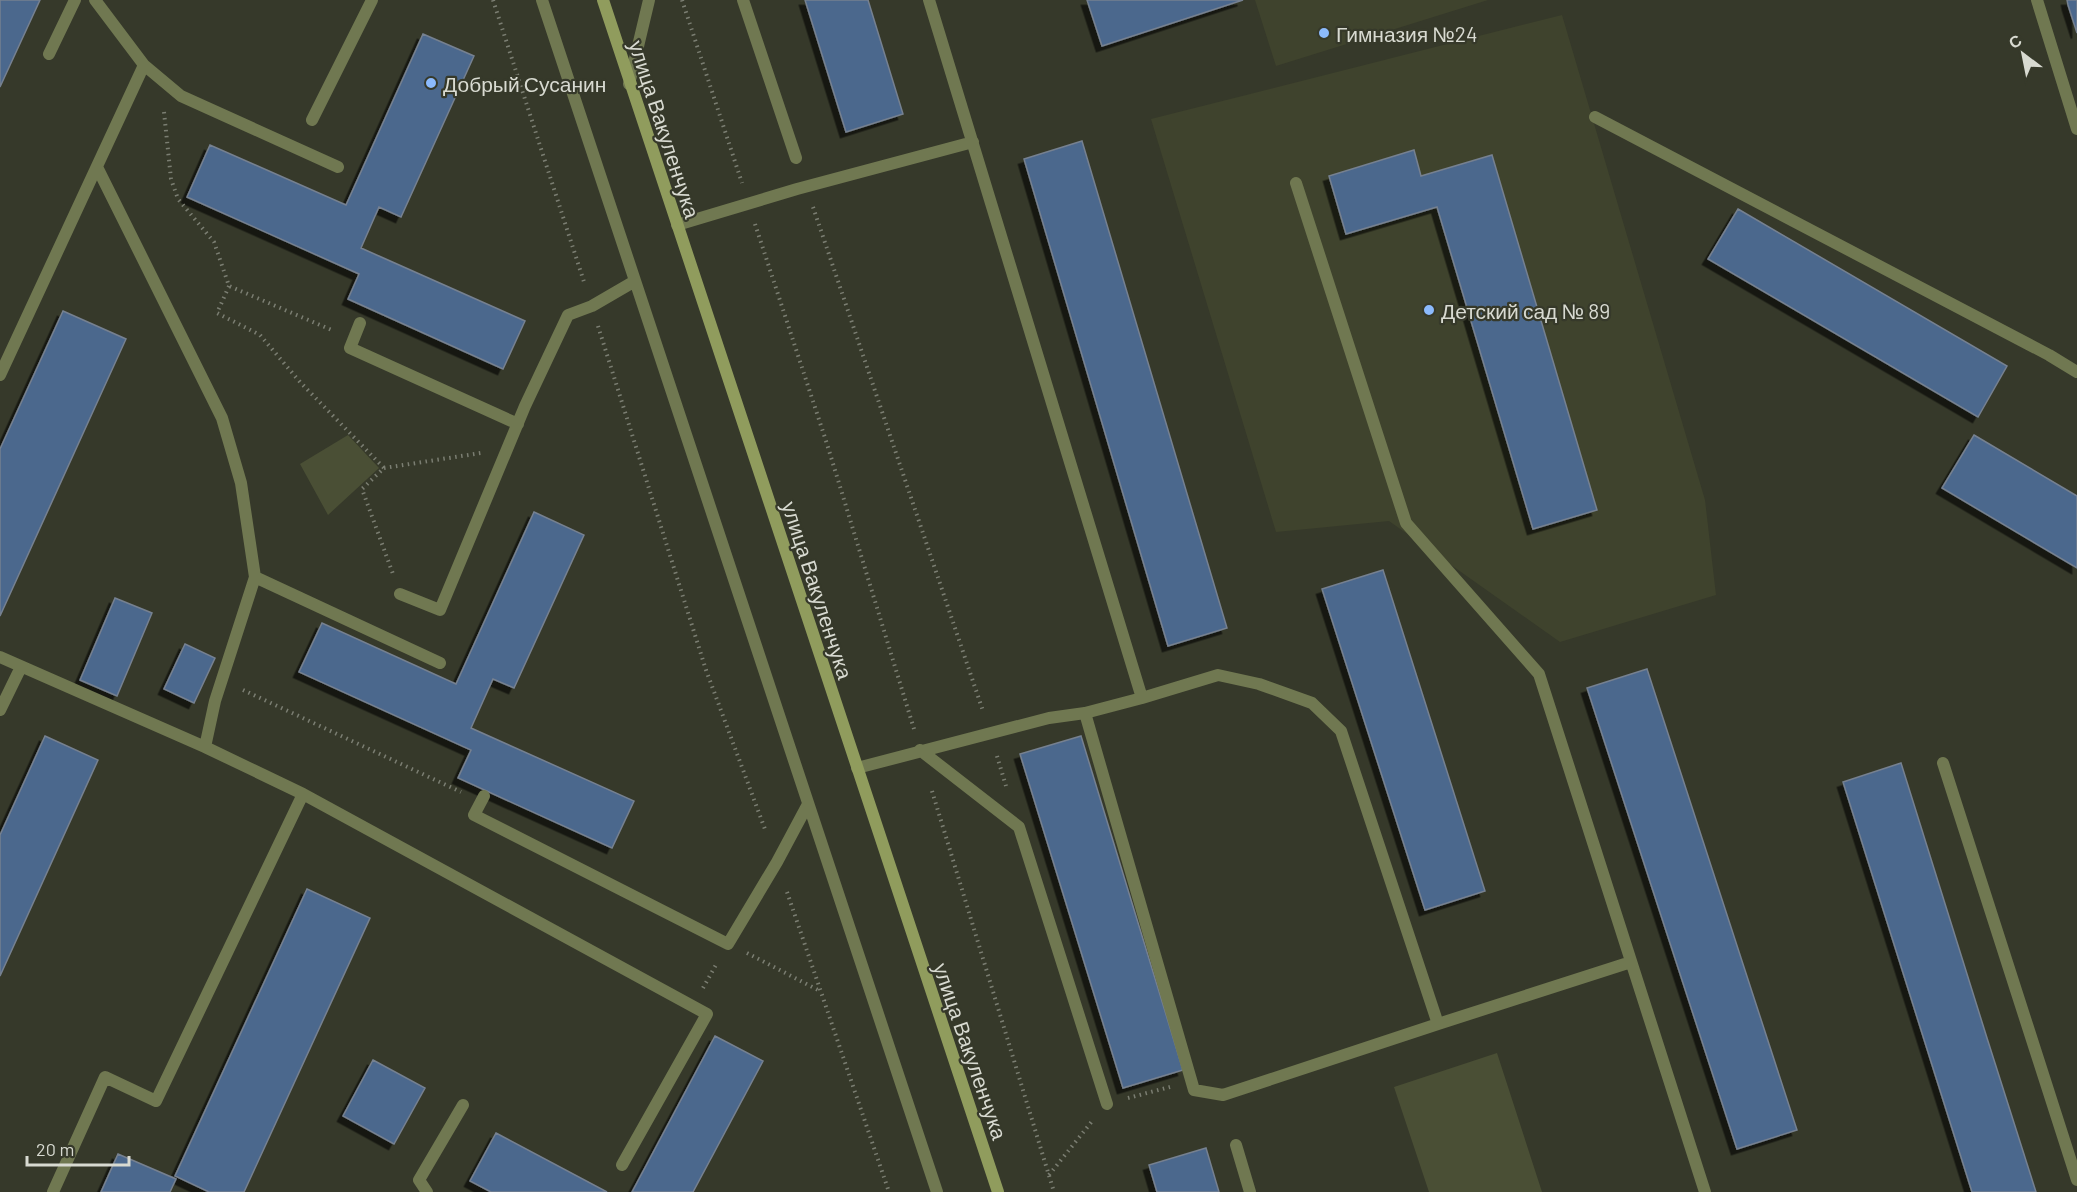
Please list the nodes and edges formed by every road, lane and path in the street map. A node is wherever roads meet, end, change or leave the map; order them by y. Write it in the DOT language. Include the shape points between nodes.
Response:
graph roads {
  1 [pos="75,0"];
  2 [pos="95,0"];
  3 [pos="372,0"];
  4 [pos="493,0"];
  5 [pos="542,0"];
  6 [pos="603,0"];
  7 [pos="649,0"];
  8 [pos="682,0"];
  9 [pos="743,0"];
  10 [pos="929,0"];
  11 [pos="2037,0"];
  12 [pos="49,54"];
  13 [pos="144,64"];
  14 [pos="160,78"];
  15 [pos="629,84"];
  16 [pos="1595,117"];
  17 [pos="312,120"];
  18 [pos="2077,129"];
  19 [pos="973,142"];
  20 [pos="796,158"];
  21 [pos="97,166"];
  22 [pos="338,167"];
  23 [pos="1296,183"];
  24 [pos="806,187"];
  25 [pos="748,204"];
  26 [pos="677,225"];
  27 [pos="635,282"];
  28 [pos="229,286"];
  29 [pos="592,306"];
  30 [pos="360,323"];
  31 [pos="354,340"];
  32 [pos="2077,372"];
  33 [pos="0,375"];
  34 [pos="518,424"];
  35 [pos="461,455"];
  36 [pos="384,468"];
  37 [pos="255,577"];
  38 [pos="400,594"];
  39 [pos="0,657"];
  40 [pos="440,663"];
  41 [pos="21,667"];
  42 [pos="222,680"];
  43 [pos="1142,698"];
  44 [pos="0,710"];
  45 [pos="1084,713"];
  46 [pos="990,733"];
  47 [pos="205,747"];
  48 [pos="920,750"];
  49 [pos="1943,763"];
  50 [pos="857,768"];
  51 [pos="303,794"];
  52 [pos="482,799"];
  53 [pos="808,804"];
  54 [pos="1019,827"];
  55 [pos="777,862"];
  56 [pos="728,944"];
  57 [pos="1631,962"];
  58 [pos="821,991"];
  59 [pos="1438,1024"];
  60 [pos="1191,1081"];
  61 [pos="463,1104"];
  62 [pos="1107,1104"];
  63 [pos="1236,1145"];
  64 [pos="622,1165"];
  65 [pos="1049,1175"];
  66 [pos="2077,1180"];
  67 [pos="53,1192"];
  68 [pos="427,1192"];
  69 [pos="889,1192"];
  70 [pos="937,1192"];
  71 [pos="998,1192"];
  72 [pos="1054,1192"];
  73 [pos="1250,1192"];
  74 [pos="1705,1192"];
  1 -- 12 [label="lane"];
  2 -- 13 [label="lane"];
  3 -- 17 [label="lane"];
  4 -- 29 [label="path"];
  5 -- 27 [label="lane"];
  6 -- 15 [label="main road, улица Вакуленчука"];
  7 -- 15 [label="lane"];
  8 -- 25 [label="path"];
  9 -- 20 [label="lane"];
  10 -- 19 [label="lane"];
  11 -- 18 [label="lane"];
  13 -- 14 [label="lane"];
  13 -- 21 [label="lane"];
  14 -- 22 [label="lane" via="181,96"];
  14 -- 28 [label="path" via="171,179 178,199 214,242"];
  15 -- 26 [label="main road, улица Вакуленчука"];
  16 -- 32 [label="lane"];
  19 -- 24 [label="lane"];
  19 -- 43 [label="lane"];
  21 -- 33 [label="lane"];
  21 -- 37 [label="lane" via="222,418 241,483"];
  23 -- 57 [label="lane" via="1406,522 1539,674"];
  24 -- 25 [label="lane"];
  24 -- 46 [label="path"];
  25 -- 26 [label="lane"];
  25 -- 48 [label="path"];
  26 -- 50 [label="main road, улица Вакуленчука"];
  27 -- 29 [label="lane"];
  27 -- 53 [label="lane"];
  28 -- 31 [label="path"];
  28 -- 36 [label="path" via="217,313 260,335"];
  29 -- 34 [label="lane" via="568,315"];
  29 -- 55 [label="path" via="706,670"];
  30 -- 31 [label="lane"];
  31 -- 34 [label="lane" via="351,348"];
  34 -- 38 [label="lane" via="440,610"];
  35 -- 36 [label="path"];
  36 -- 38 [label="path" via="362,489"];
  37 -- 40 [label="lane"];
  37 -- 42 [label="lane"];
  39 -- 41 [label="lane"];
  41 -- 44 [label="lane"];
  41 -- 47 [label="lane"];
  42 -- 47 [label="lane"];
  42 -- 52 [label="path"];
  43 -- 45 [label="lane"];
  43 -- 59 [label="lane" via="1218,675 1312,702 1341,731"];
  45 -- 46 [label="lane"];
  45 -- 60 [label="lane"];
  46 -- 48 [label="lane"];
  46 -- 54 [label="path"];
  47 -- 51 [label="lane"];
  48 -- 50 [label="lane"];
  48 -- 54 [label="lane"];
  48 -- 65 [label="path"];
  49 -- 66 [label="lane"];
  50 -- 71 [label="main road, улица Вакуленчука"];
  51 -- 64 [label="lane" via="707,1014"];
  51 -- 67 [label="lane" via="156,1101 105,1077"];
  52 -- 56 [label="lane" via="474,815"];
  53 -- 55 [label="lane"];
  53 -- 70 [label="lane"];
  54 -- 62 [label="lane"];
  55 -- 56 [label="lane"];
  55 -- 58 [label="path"];
  56 -- 58 [label="path"];
  57 -- 59 [label="lane"];
  57 -- 74 [label="lane"];
  58 -- 69 [label="path"];
  59 -- 60 [label="lane" via="1223,1095 1194,1090"];
  60 -- 62 [label="path"];
  61 -- 68 [label="lane" via="419,1180"];
  62 -- 65 [label="path"];
  63 -- 73 [label="lane"];
  65 -- 72 [label="path"];
}
